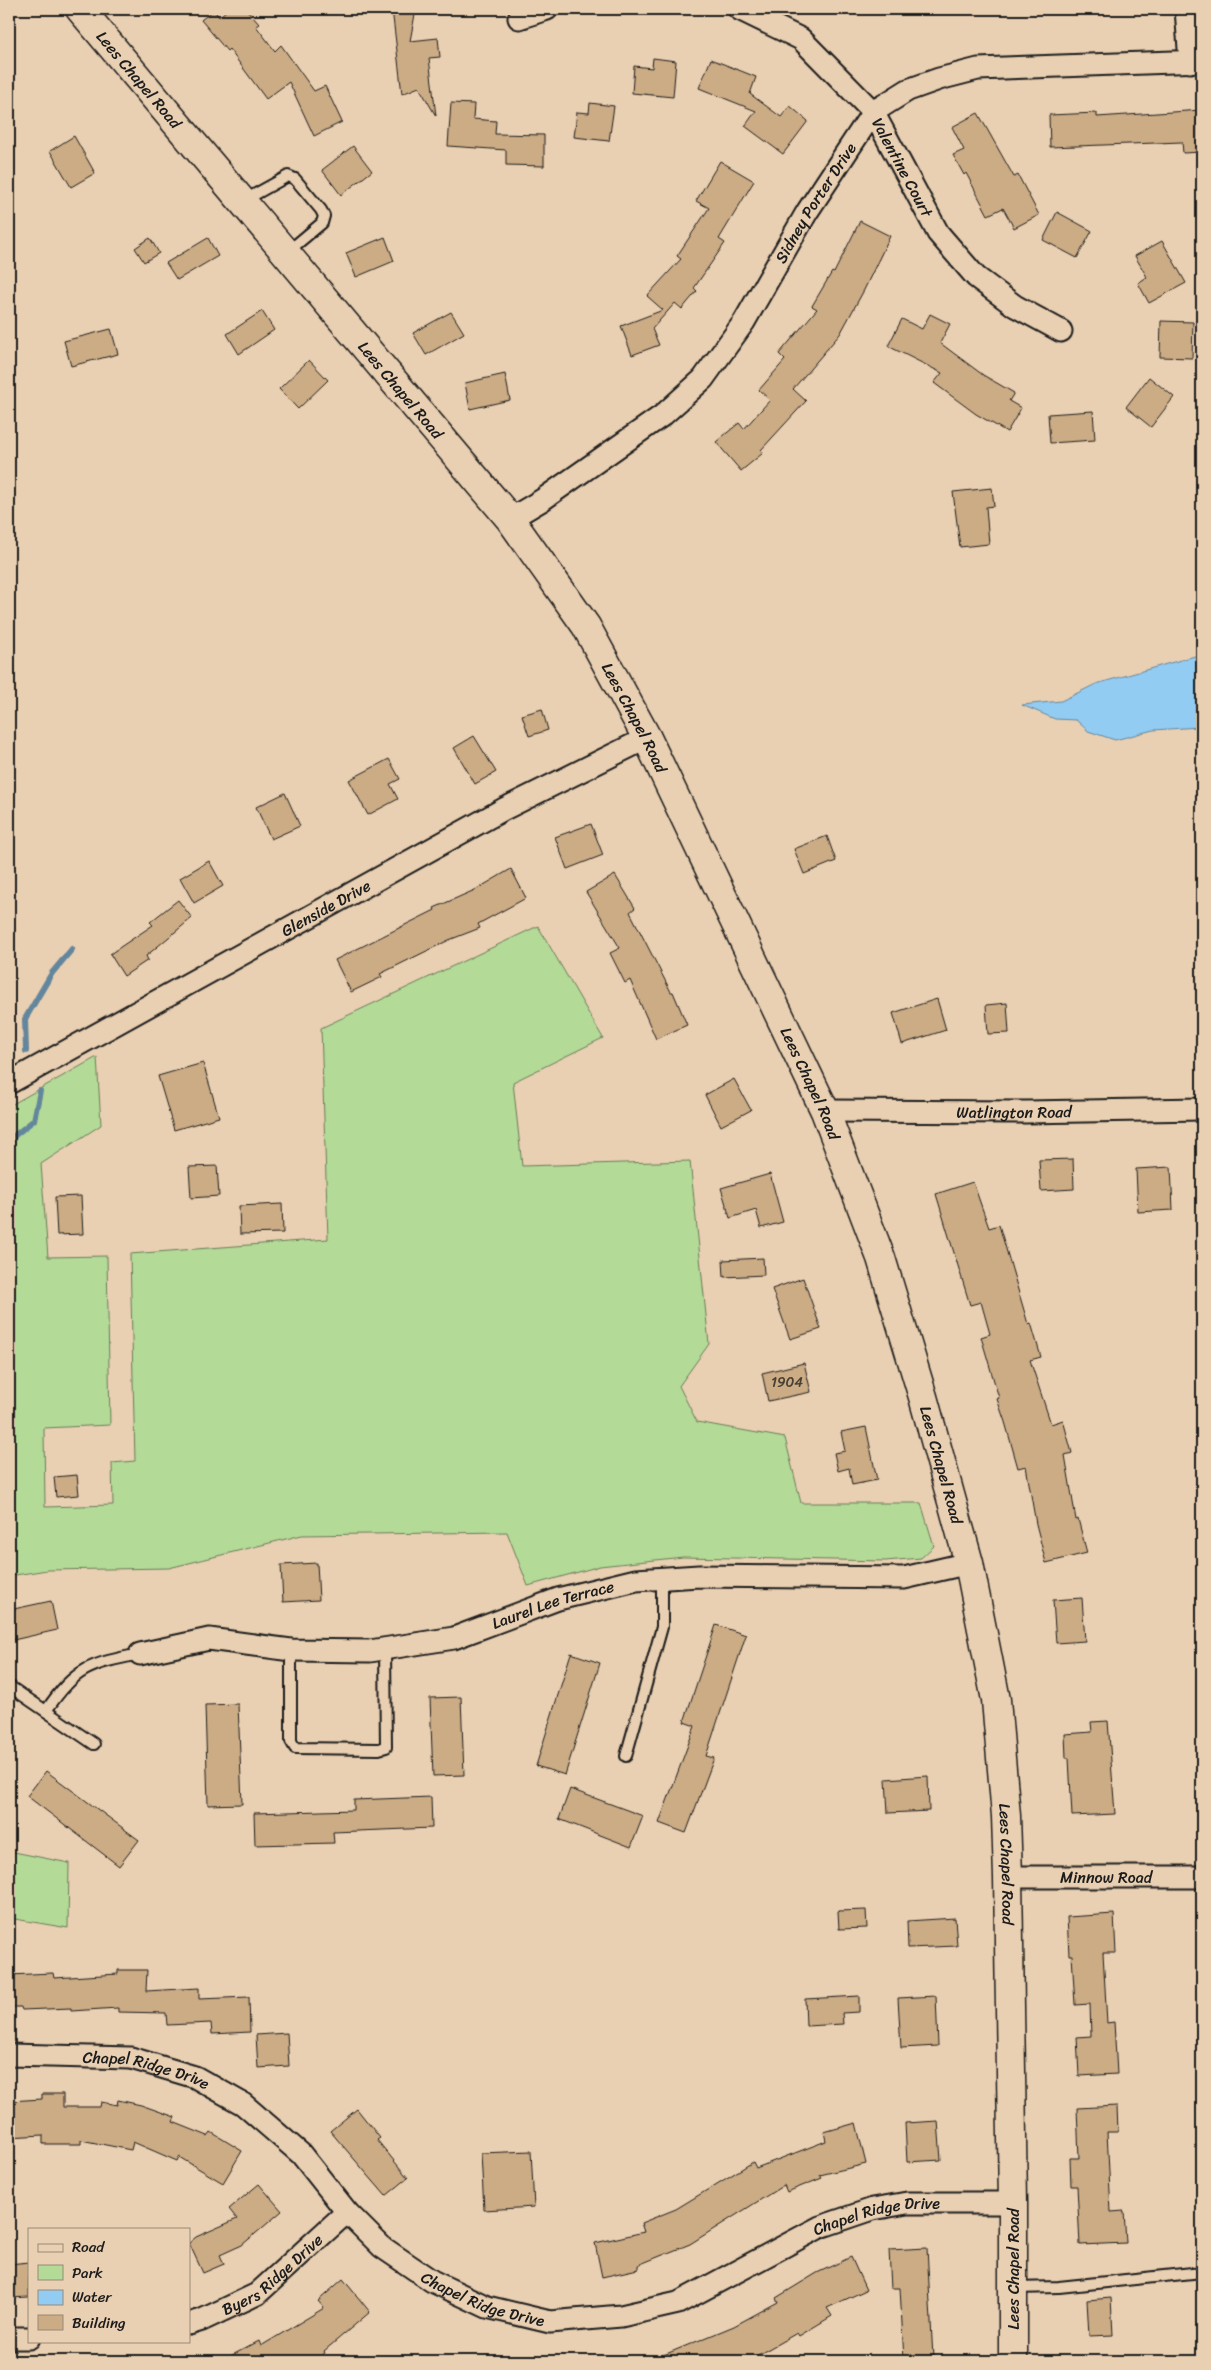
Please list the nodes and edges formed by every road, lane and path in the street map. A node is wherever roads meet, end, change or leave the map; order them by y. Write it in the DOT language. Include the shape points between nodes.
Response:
graph roads {
  1 [pos="80,9"];
  2 [pos="547,9"];
  3 [pos="739,9"];
  4 [pos="1186,9"];
  5 [pos="519,18"];
  6 [pos="1196,61"];
  7 [pos="873,112"];
  8 [pos="242,201"];
  9 [pos="286,253"];
  10 [pos="1061,331"];
  11 [pos="510,519"];
  12 [pos="647,738"];
  13 [pos="9,1083"];
  14 [pos="1202,1109"];
  15 [pos="825,1111"];
  16 [pos="969,1564"];
  17 [pos="662,1578"];
  18 [pos="385,1648"];
  19 [pos="291,1650"];
  20 [pos="140,1654"];
  21 [pos="9,1686"];
  22 [pos="46,1711"];
  23 [pos="94,1744"];
  24 [pos="626,1756"];
  25 [pos="1008,1877"];
  26 [pos="1202,1877"];
  27 [pos="9,2055"];
  28 [pos="1013,2202"];
  29 [pos="346,2212"];
  30 [pos="1202,2272"];
  31 [pos="1013,2288"];
  32 [pos="190,2324"];
  33 [pos="9,2338"];
  34 [pos="28,2338"];
  35 [pos="1013,2361"];
  1 -- 8 [label="main road, Lees Chapel Road"];
  2 -- 5 [label="street"];
  3 -- 7 [label="street, Valentine Court" via="801,39"];
  4 -- 6 [label="street"];
  6 -- 7 [label="street, Sidney Porter Drive" via="978,68 908,90"];
  7 -- 10 [label="street, Valentine Court" via="938,233 976,277 1015,306"];
  7 -- 11 [label="street, Sidney Porter Drive" via="806,212 744,322 703,379 663,415"];
  8 -- 9 [label="main road, Lees Chapel Road"];
  8 -- 9 [label="lane" via="288,176 295,179 322,210 322,223"];
  9 -- 11 [label="main road, Lees Chapel Road"];
  11 -- 12 [label="main road, Lees Chapel Road" via="586,626"];
  12 -- 13 [label="street, Glenside Drive" via="504,809"];
  12 -- 15 [label="main road, Lees Chapel Road"];
  14 -- 15 [label="street, Watlington Road"];
  15 -- 16 [label="main road, Lees Chapel Road" via="881,1258"];
  16 -- 17 [label="street, Laurel Lee Terrace" via="904,1578"];
  16 -- 25 [label="main road, Lees Chapel Road" via="996,1700"];
  17 -- 18 [label="street, Laurel Lee Terrace" via="636,1580 558,1599 454,1638"];
  17 -- 24 [label="lane" via="662,1627"];
  18 -- 19 [label="street, Laurel Lee Terrace" via="370,1651"];
  18 -- 19 [label="lane" via="386,1747 379,1749 295,1748 291,1741"];
  19 -- 20 [label="street, Laurel Lee Terrace" via="209,1640"];
  20 -- 22 [label="lane" via="88,1667 73,1677"];
  21 -- 22 [label="lane"];
  22 -- 23 [label="lane"];
  25 -- 26 [label="street, Minnow Road"];
  25 -- 28 [label="main road, Lees Chapel Road"];
  27 -- 29 [label="street, Chapel Ridge Drive" via="131,2058 195,2077 242,2104 301,2154"];
  28 -- 29 [label="street, Chapel Ridge Drive" via="907,2203 874,2209 820,2227 678,2303 621,2316 550,2322 486,2307 432,2281 382,2247"];
  28 -- 31 [label="main road, Lees Chapel Road"];
  29 -- 32 [label="street, Byers Ridge Drive" via="257,2294"];
  30 -- 31 [label="lane" via="1059,2287"];
  31 -- 35 [label="main road, Lees Chapel Road"];
  33 -- 34 [label="street"];
}
